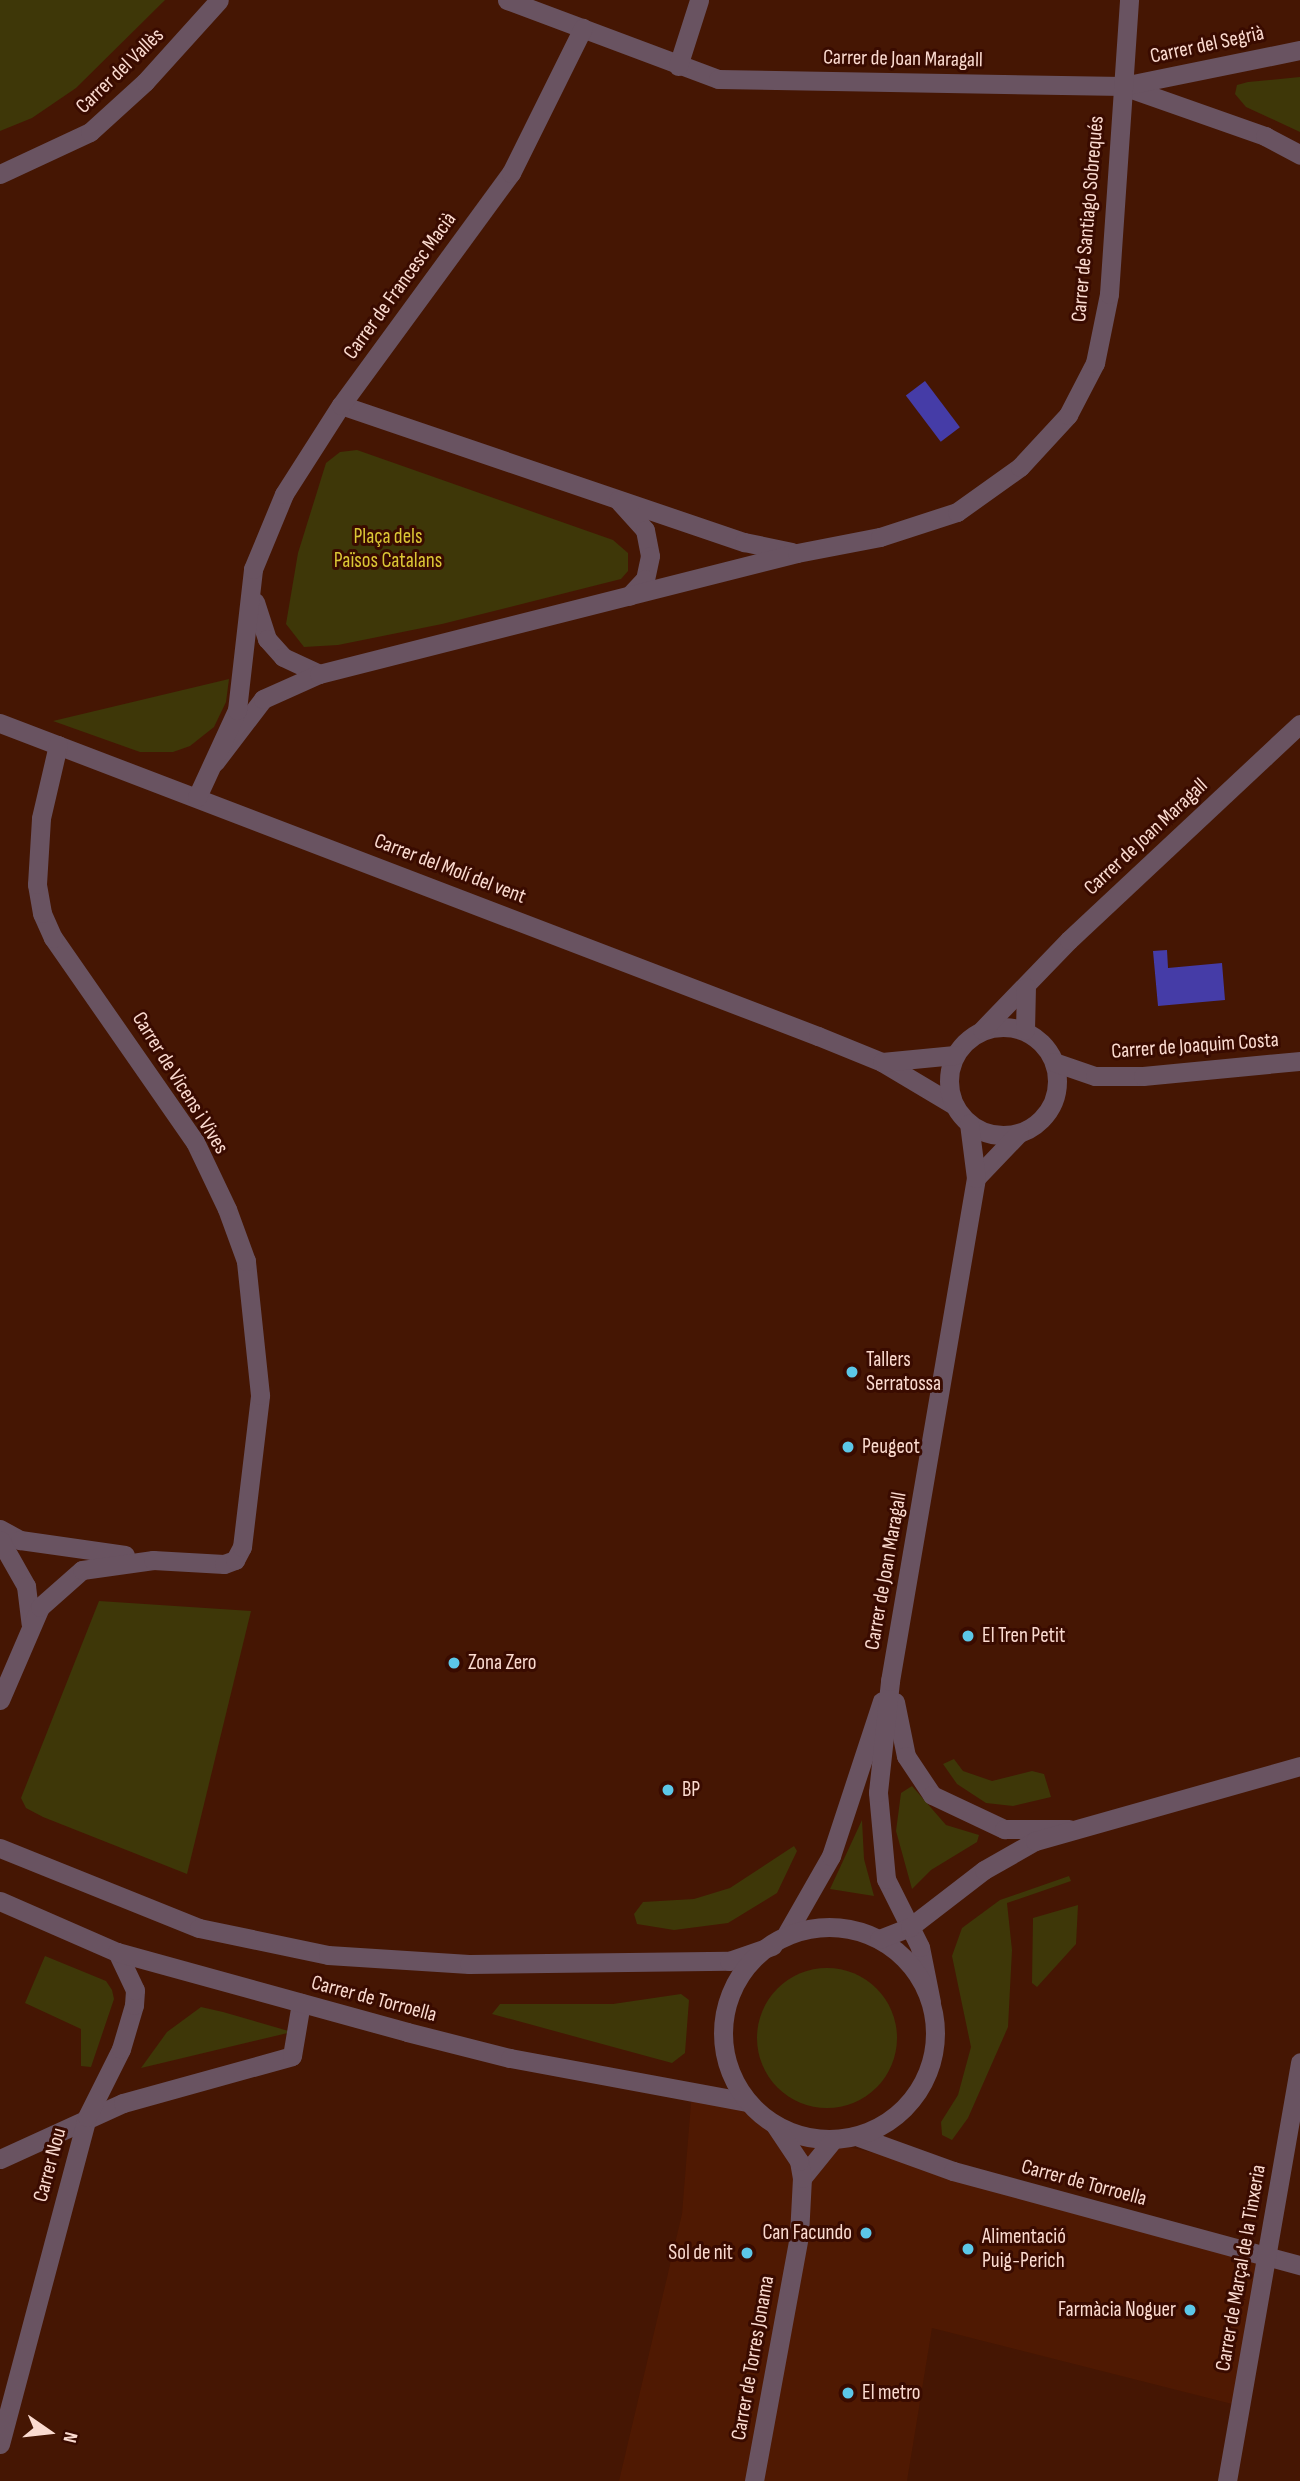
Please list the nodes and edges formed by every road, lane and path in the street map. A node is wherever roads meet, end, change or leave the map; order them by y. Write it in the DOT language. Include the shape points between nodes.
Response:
graph roads {
  1 [pos="219,0"];
  2 [pos="507,0"];
  3 [pos="699,0"];
  4 [pos="1129,0"];
  5 [pos="583,28"];
  6 [pos="1300,50"];
  7 [pos="678,66"];
  8 [pos="1123,86"];
  9 [pos="1300,155"];
  10 [pos="0,174"];
  11 [pos="341,405"];
  12 [pos="616,498"];
  13 [pos="797,553"];
  14 [pos="253,569"];
  15 [pos="629,596"];
  16 [pos="319,674"];
  17 [pos="0,723"];
  18 [pos="1300,724"];
  19 [pos="58,745"];
  20 [pos="215,762"];
  21 [pos="197,797"];
  22 [pos="1026,987"];
  23 [pos="982,1030"];
  24 [pos="1025,1030"];
  25 [pos="955,1055"];
  26 [pos="1300,1061"];
  27 [pos="882,1062"];
  28 [pos="1054,1062"];
  29 [pos="954,1105"];
  30 [pos="969,1123"];
  31 [pos="1019,1133"];
  32 [pos="976,1178"];
  33 [pos="0,1529"];
  34 [pos="0,1540"];
  35 [pos="153,1560"];
  36 [pos="31,1628"];
  37 [pos="890,1681"];
  38 [pos="0,1700"];
  39 [pos="1300,1766"];
  40 [pos="1072,1829"];
  41 [pos="0,1848"];
  42 [pos="0,1901"];
  43 [pos="910,1927"];
  44 [pos="879,1939"];
  45 [pos="780,1940"];
  46 [pos="117,1952"];
  47 [pos="931,2002"];
  48 [pos="301,2003"];
  49 [pos="1300,2062"];
  50 [pos="748,2102"];
  51 [pos="87,2117"];
  52 [pos="775,2125"];
  53 [pos="859,2137"];
  54 [pos="832,2141"];
  55 [pos="0,2159"];
  56 [pos="802,2178"];
  57 [pos="1269,2256"];
  58 [pos="1300,2265"];
  59 [pos="0,2444"];
  60 [pos="754,2481"];
  61 [pos="1227,2481"];
  1 -- 10 [label="street, Carrer del Vallès" via="155,72 90,132"];
  2 -- 5 [label="street, Carrer de Joan Maragall"];
  3 -- 7 [label="street"];
  4 -- 8 [label="street, Carrer de Santiago Sobrequés"];
  5 -- 7 [label="street, Carrer de Joan Maragall"];
  5 -- 11 [label="street, Carrer de Francesc Macià" via="510,173"];
  6 -- 8 [label="street, Carrer del Segrià"];
  7 -- 8 [label="street, Carrer de Joan Maragall" via="718,79"];
  8 -- 9 [label="street, Carrer de Joan Maragall" via="1265,136"];
  8 -- 13 [label="street, Carrer de Santiago Sobrequés" via="1109,294 1095,363 1068,415 1020,467 957,512 880,537"];
  11 -- 12 [label="street"];
  11 -- 14 [label="street, Carrer de Francesc Macià" via="284,494"];
  12 -- 13 [label="street" via="744,542"];
  12 -- 15 [label="street" via="645,530 650,556 645,579"];
  13 -- 15 [label="street"];
  14 -- 16 [label="street, Carrer de Francesc Macià" via="255,604 267,639 283,657"];
  14 -- 20 [label="street, Carrer de Francesc Macià" via="237,710"];
  15 -- 16 [label="street"];
  16 -- 20 [label="street" via="263,699"];
  17 -- 19 [label="street, Carrer del Molí del vent"];
  18 -- 22 [label="street, Carrer de Joan Maragall" via="1069,940"];
  19 -- 21 [label="street, Carrer del Molí del vent"];
  19 -- 35 [label="street, Carrer de Vicens i Vives" via="41,818 37,884 42,913 53,939 195,1142 246,1261 255,1333 260,1395 242,1547 234,1560 224,1564"];
  20 -- 21 [label="street, Carrer de Francesc Macià"];
  21 -- 27 [label="street, Carrer del Molí del vent"];
  22 -- 23 [label="street, Carrer de Joan Maragall"];
  22 -- 24 [label="street"];
  23 -- 24 [label="street" via="1000,1026"];
  23 -- 25 [label="street"];
  24 -- 28 [label="street" via="1041,1041"];
  25 -- 27 [label="street, Carrer del Molí del vent"];
  25 -- 29 [label="street" via="949,1073"];
  26 -- 28 [label="street, Carrer de Joaquim Costa" via="1143,1076 1095,1076"];
  27 -- 29 [label="street, Carrer del Molí del vent"];
  28 -- 31 [label="street" via="1055,1099 1035,1125"];
  29 -- 30 [label="street"];
  30 -- 31 [label="street" via="985,1133"];
  30 -- 32 [label="street, Carrer de Joan Maragall"];
  31 -- 32 [label="street"];
  32 -- 37 [label="street, Carrer de Joan Maragall"];
  33 -- 35 [label="street" via="20,1540"];
  34 -- 36 [label="street" via="26,1586"];
  35 -- 36 [label="street, Carrer de Vicens i Vives" via="82,1570 40,1606"];
  36 -- 38 [label="street, Carrer de Vicens i Vives"];
  37 -- 40 [label="street" via="906,1756 932,1795 1004,1829"];
  37 -- 43 [label="street, Carrer de Joan Maragall" via="878,1792 880,1844 886,1879"];
  37 -- 45 [label="street, Carrer de Joan Maragall" via="831,1856"];
  39 -- 40 [label="street"];
  40 -- 43 [label="street" via="1035,1841 984,1870"];
  41 -- 45 [label="street" via="199,1928 328,1955 430,1964 729,1961"];
  42 -- 46 [label="street, Carrer de Torroella"];
  43 -- 44 [label="street"];
  43 -- 47 [label="street, Carrer de Joan Maragall" via="920,1947"];
  44 -- 45 [label="street" via="842,1927"];
  44 -- 47 [label="street" via="910,1965"];
  45 -- 50 [label="street" via="745,1970 728,2002 724,2025 730,2071"];
  46 -- 48 [label="street, Carrer de Torroella"];
  46 -- 51 [label="street" via="135,1990 134,2005 121,2049"];
  47 -- 53 [label="street" via="935,2040 926,2077 893,2118"];
  48 -- 50 [label="street, Carrer de Torroella" via="510,2058"];
  48 -- 51 [label="street, Carrer Nou" via="292,2056 167,2088"];
  49 -- 57 [label="street, Carrer de Marçal de la Tinxeria"];
  50 -- 52 [label="street"];
  51 -- 55 [label="street"];
  51 -- 59 [label="street, Carrer Nou"];
  52 -- 54 [label="street"];
  52 -- 56 [label="street, Carrer de Torres Jonama" via="799,2161"];
  53 -- 54 [label="street"];
  53 -- 57 [label="street, Carrer de Torroella" via="953,2171"];
  54 -- 56 [label="street"];
  56 -- 60 [label="street, Carrer de Torres Jonama" via="799,2235"];
  57 -- 58 [label="street, Carrer de Torroella"];
  57 -- 61 [label="street, Carrer de Marçal de la Tinxeria"];
}
